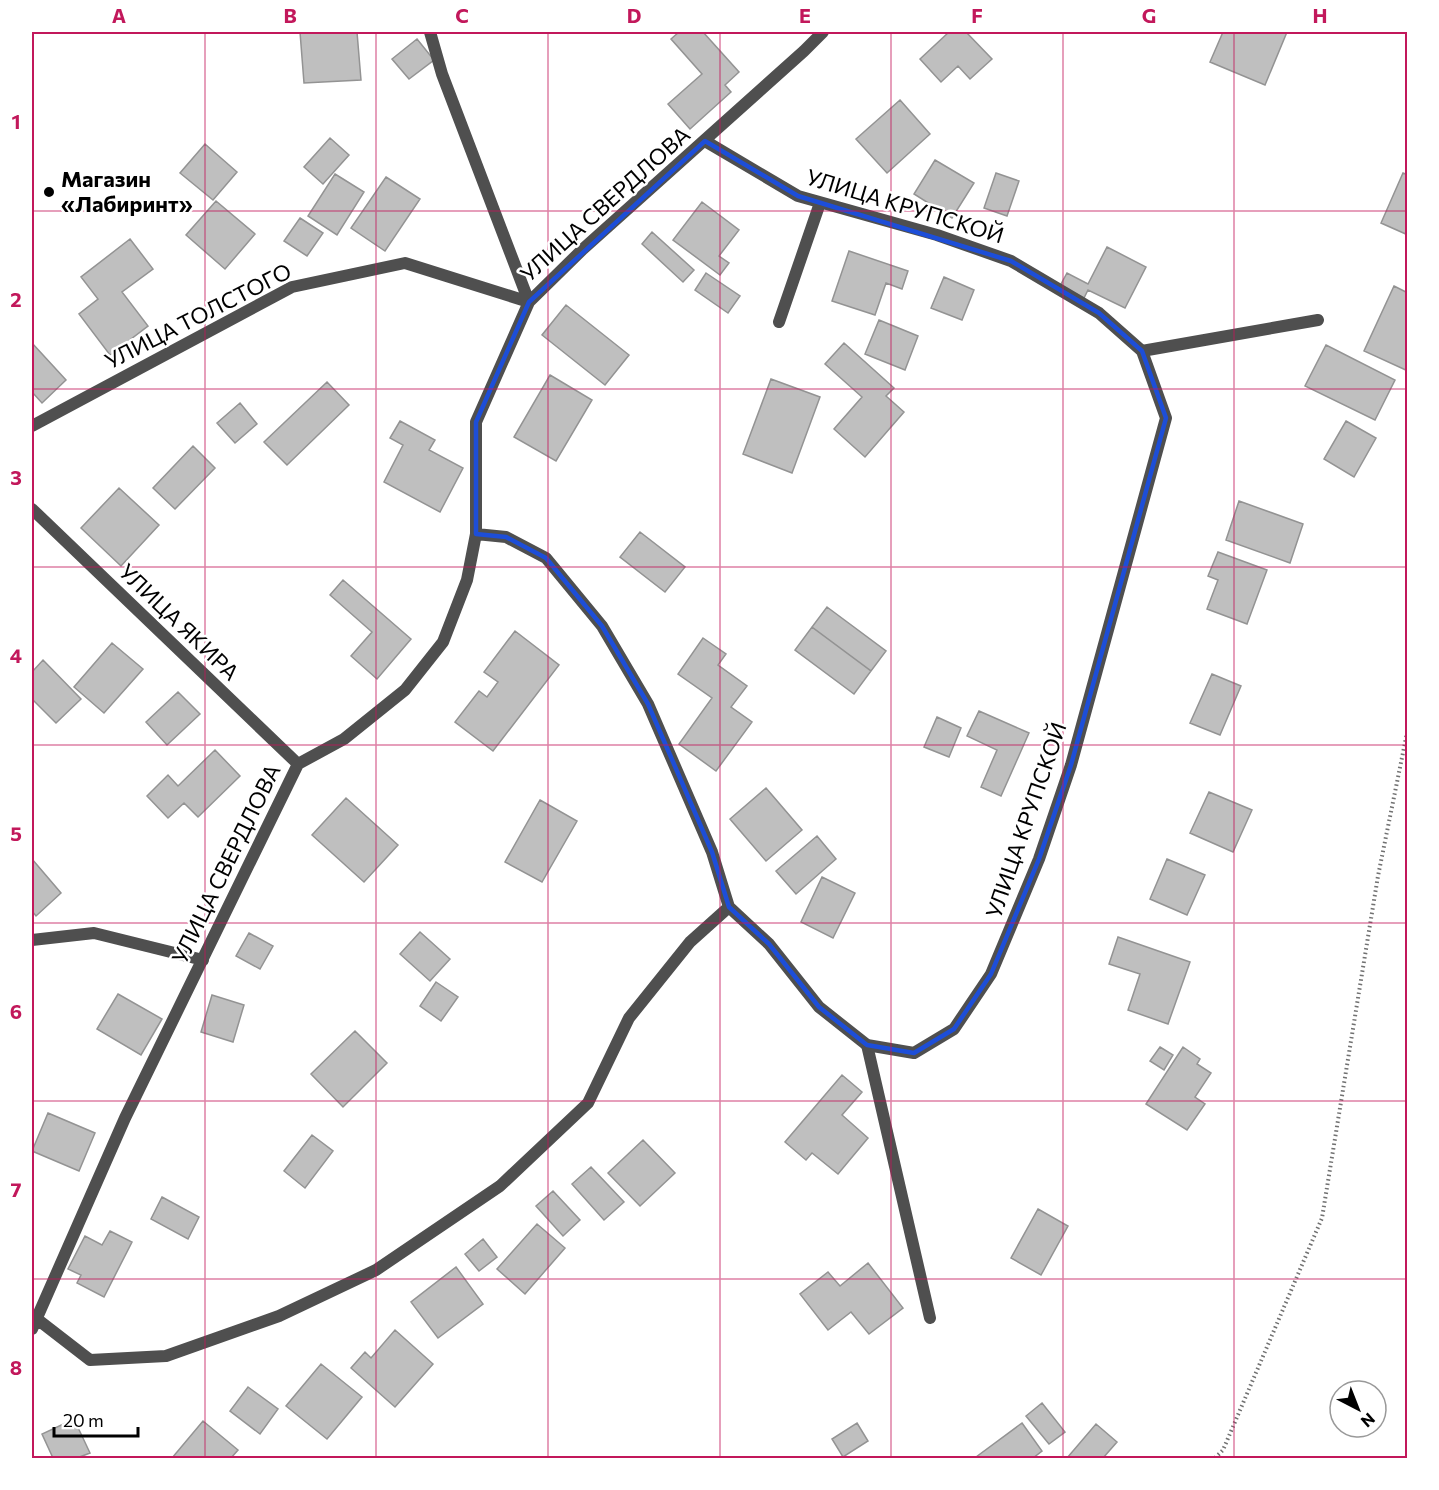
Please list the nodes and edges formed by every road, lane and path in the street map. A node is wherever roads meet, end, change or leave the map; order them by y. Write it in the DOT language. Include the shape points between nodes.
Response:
graph roads {
  1 [pos="430,32"];
  2 [pos="823,32"];
  3 [pos="705,141"];
  4 [pos="820,203"];
  5 [pos="529,302"];
  6 [pos="1318,320"];
  7 [pos="779,322"];
  8 [pos="1142,351"];
  9 [pos="32,426"];
  10 [pos="32,509"];
  11 [pos="476,534"];
  12 [pos="1407,728"];
  13 [pos="298,765"];
  14 [pos="729,907"];
  15 [pos="32,940"];
  16 [pos="203,960"];
  17 [pos="867,1046"];
  18 [pos="930,1318"];
  19 [pos="34,1324"];
  20 [pos="1215,1458"];
  1 -- 5 [label="street" via="442,74"];
  2 -- 3 [label="street, УЛИЦА СВЕРДЛОВА"];
  3 -- 4 [label="street, УЛИЦА КРУПСКОЙ" via="798,196"];
  3 -- 5 [label="street, УЛИЦА СВЕРДЛОВА"];
  4 -- 7 [label="street"];
  4 -- 8 [label="street, УЛИЦА КРУПСКОЙ" via="937,235 1011,261 1099,313"];
  5 -- 9 [label="street, УЛИЦА ТОЛСТОГО" via="405,263 292,287"];
  5 -- 11 [label="street, УЛИЦА СВЕРДЛОВА" via="476,422"];
  6 -- 8 [label="street"];
  8 -- 17 [label="street, УЛИЦА КРУПСКОЙ" via="1166,418 1071,765 1039,859 991,974 954,1029 914,1053"];
  10 -- 13 [label="street, УЛИЦА ЯКИРА"];
  11 -- 13 [label="street, УЛИЦА СВЕРДЛОВА" via="467,580 443,642 405,690 344,739"];
  11 -- 14 [label="street" via="506,537 546,558 602,626 648,704 712,852"];
  12 -- 20 [label="path" via="1378,876 1322,1218 1222,1450"];
  13 -- 16 [label="street, УЛИЦА СВЕРДЛОВА"];
  14 -- 17 [label="street" via="769,944 819,1007"];
  14 -- 19 [label="street, УЛИЦА СВЕРДЛОВА" via="690,942 629,1018 588,1102 500,1186 376,1270 279,1316 166,1356 90,1360"];
  15 -- 16 [label="street" via="94,933"];
  16 -- 19 [label="street, УЛИЦА СВЕРДЛОВА" via="125,1118"];
  17 -- 18 [label="street"];
}
